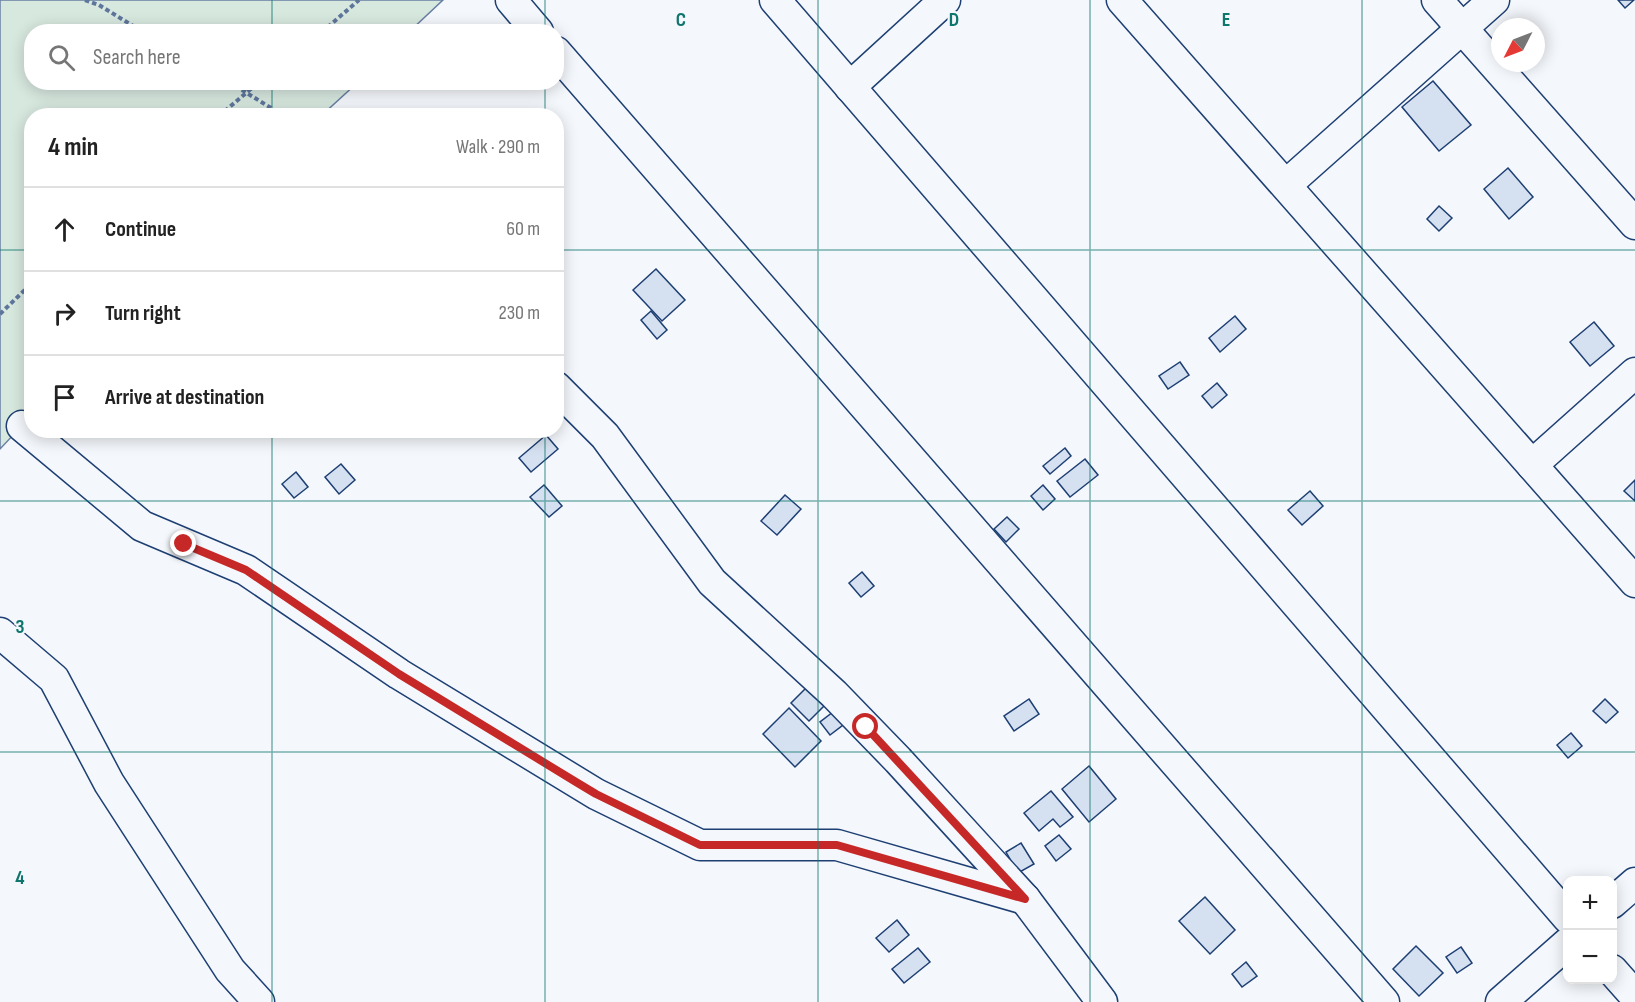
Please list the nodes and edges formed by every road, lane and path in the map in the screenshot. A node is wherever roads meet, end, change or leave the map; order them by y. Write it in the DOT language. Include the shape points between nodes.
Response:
graph roads {
  1 [pos="85,0"];
  2 [pos="359,0"];
  3 [pos="511,0"];
  4 [pos="775,0"];
  5 [pos="945,0"];
  6 [pos="1122,0"];
  7 [pos="1437,0"];
  8 [pos="1494,0"];
  9 [pos="130,24"];
  10 [pos="331,24"];
  11 [pos="531,24"];
  12 [pos="1462,29"];
  13 [pos="564,61"];
  14 [pos="850,87"];
  15 [pos="241,90"];
  16 [pos="250,90"];
  17 [pos="246,93"];
  18 [pos="228,108"];
  19 [pos="271,108"];
  20 [pos="1286,185"];
  21 [pos="1635,224"];
  22 [pos="24,292"];
  23 [pos="0,314"];
  24 [pos="1635,373"];
  25 [pos="564,395"];
  26 [pos="36,438"];
  27 [pos="1532,465"];
  28 [pos="1635,582"];
  29 [pos="0,633"];
  30 [pos="1635,883"];
  31 [pos="1025,899"];
  32 [pos="1617,899"];
  33 [pos="1563,912"];
  34 [pos="1563,947"];
  35 [pos="1617,976"];
  36 [pos="1635,996"];
  37 [pos="259,1002"];
  38 [pos="1102,1002"];
  39 [pos="1384,1002"];
  40 [pos="1501,1002"];
  1 -- 9 [label="path"];
  2 -- 10 [label="path"];
  3 -- 11 [label="street"];
  4 -- 14 [label="street"];
  5 -- 14 [label="street"];
  6 -- 20 [label="street"];
  7 -- 12 [label="street"];
  8 -- 12 [label="street"];
  12 -- 20 [label="street"];
  12 -- 21 [label="street"];
  13 -- 39 [label="street"];
  14 -- 33 [label="street"];
  15 -- 17 [label="path"];
  16 -- 17 [label="path"];
  17 -- 18 [label="path"];
  17 -- 19 [label="path"];
  20 -- 27 [label="street"];
  22 -- 23 [label="path"];
  24 -- 27 [label="street"];
  25 -- 31 [label="street" via="605,436 712,582 834,694"];
  26 -- 31 [label="street" via="142,526 246,570 399,674 586,788 700,845 837,845"];
  27 -- 28 [label="street"];
  29 -- 37 [label="street" via="54,679 109,783 230,970"];
  30 -- 32 [label="street"];
  31 -- 38 [label="street"];
  34 -- 40 [label="street"];
  35 -- 36 [label="street"];
}
